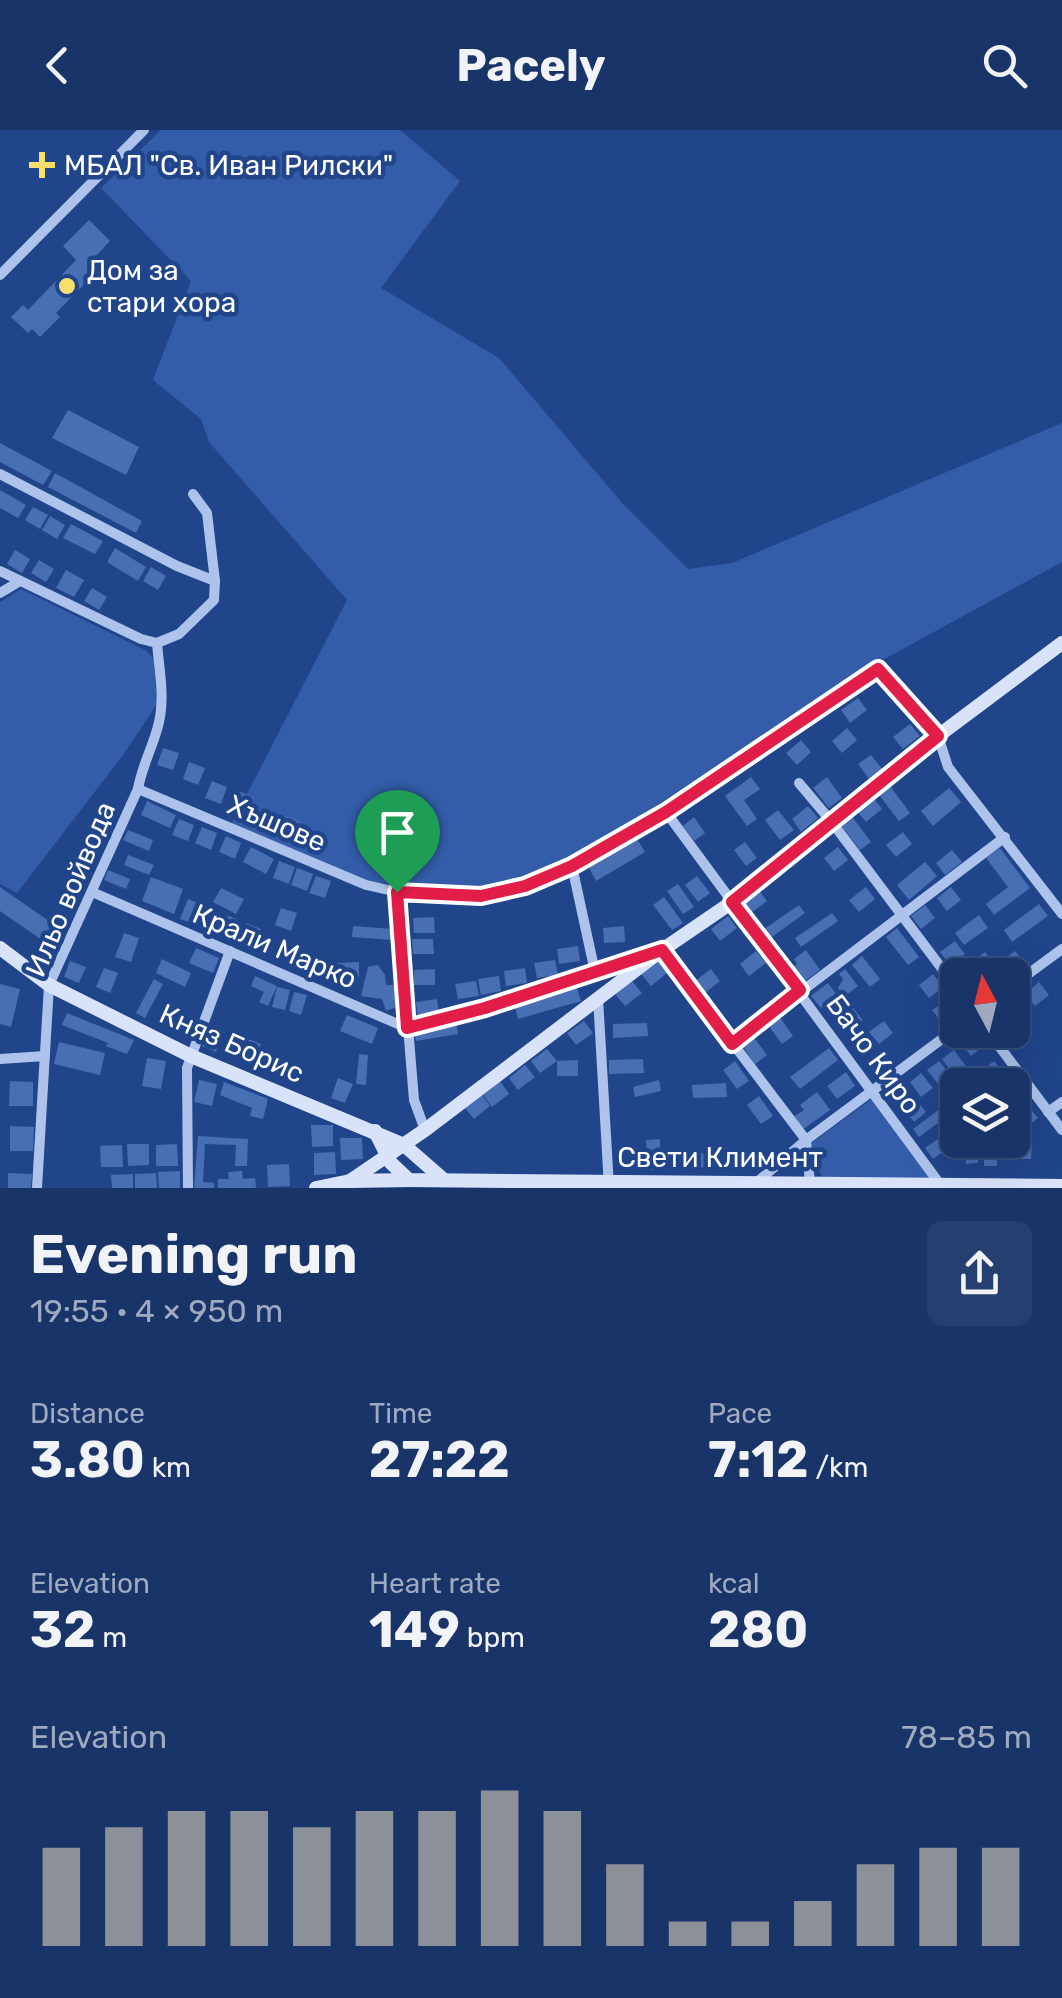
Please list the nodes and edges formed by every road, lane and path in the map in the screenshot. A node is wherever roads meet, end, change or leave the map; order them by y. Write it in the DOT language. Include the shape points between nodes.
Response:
graph roads {
  1 [pos="144,130"];
  2 [pos="0,275"];
  3 [pos="0,474"];
  4 [pos="193,494"];
  5 [pos="0,571"];
  6 [pos="20,581"];
  7 [pos="215,581"];
  8 [pos="0,593"];
  9 [pos="157,643"];
  10 [pos="1062,643"];
  11 [pos="938,736"];
  12 [pos="799,784"];
  13 [pos="138,789"];
  14 [pos="666,812"];
  15 [pos="831,821"];
  16 [pos="1005,837"];
  17 [pos="572,866"];
  18 [pos="92,892"];
  19 [pos="397,892"];
  20 [pos="732,902"];
  21 [pos="901,914"];
  22 [pos="1062,914"];
  23 [pos="0,948"];
  24 [pos="1062,949"];
  25 [pos="662,950"];
  26 [pos="230,951"];
  27 [pos="940,966"];
  28 [pos="595,972"];
  29 [pos="1030,973"];
  30 [pos="49,985"];
  31 [pos="800,990"];
  32 [pos="598,998"];
  33 [pos="407,1028"];
  34 [pos="940,1040"];
  35 [pos="732,1044"];
  36 [pos="1000,1048"];
  37 [pos="45,1056"];
  38 [pos="191,1056"];
  39 [pos="0,1059"];
  40 [pos="873,1090"];
  41 [pos="1062,1102"];
  42 [pos="1048,1112"];
  43 [pos="425,1130"];
  44 [pos="1062,1130"];
  45 [pos="375,1131"];
  46 [pos="806,1140"];
  47 [pos="404,1145"];
  48 [pos="388,1156"];
  49 [pos="409,1180"];
  50 [pos="445,1180"];
  51 [pos="350,1181"];
  52 [pos="758,1182"];
  53 [pos="810,1183"];
  54 [pos="488,1184"];
  55 [pos="609,1185"];
  56 [pos="704,1185"];
  57 [pos="942,1186"];
  58 [pos="1062,1186"];
  59 [pos="37,1188"];
  60 [pos="188,1188"];
  61 [pos="316,1188"];
  1 -- 2 [label="street"];
  3 -- 7 [label="street"];
  4 -- 7 [label="street" via="207,513"];
  5 -- 6 [label="street"];
  6 -- 8 [label="street"];
  6 -- 9 [label="street"];
  7 -- 9 [label="street" via="214,600 179,634"];
  9 -- 13 [label="street, Ильо войвода" via="162,702"];
  10 -- 11 [label="street"];
  11 -- 14 [label="street, Хъшове" via="878,669"];
  11 -- 15 [label="street"];
  11 -- 16 [label="street" via="948,767"];
  12 -- 15 [label="street"];
  13 -- 18 [label="street, Ильо войвода"];
  13 -- 19 [label="street, Хъшове"];
  14 -- 17 [label="street, Хъшове"];
  14 -- 20 [label="street, Бачо Киро"];
  15 -- 20 [label="street"];
  15 -- 21 [label="street"];
  16 -- 21 [label="street"];
  16 -- 22 [label="street"];
  17 -- 19 [label="street, Хъшове" via="481,896"];
  17 -- 28 [label="street"];
  18 -- 26 [label="street, Крали Марко"];
  18 -- 30 [label="street, Ильо войвода"];
  19 -- 33 [label="street"];
  20 -- 25 [label="street"];
  20 -- 31 [label="street, Бачо Киро"];
  21 -- 27 [label="street"];
  21 -- 31 [label="street"];
  23 -- 30 [label="street, Княз Борис"];
  24 -- 29 [label="street"];
  25 -- 28 [label="street"];
  25 -- 32 [label="street"];
  25 -- 35 [label="street"];
  26 -- 33 [label="street, Крали Марко"];
  26 -- 38 [label="street"];
  28 -- 33 [label="street"];
  30 -- 37 [label="street, Ильо войвода"];
  30 -- 38 [label="street, Княз Борис"];
  31 -- 35 [label="street"];
  31 -- 40 [label="street, Бачо Киро"];
  32 -- 43 [label="street"];
  32 -- 55 [label="street"];
  33 -- 43 [label="street" via="414,1100"];
  34 -- 40 [label="street"];
  35 -- 46 [label="street"];
  36 -- 42 [label="street"];
  37 -- 39 [label="street"];
  37 -- 59 [label="street, Ильо войвода"];
  38 -- 45 [label="street, Княз Борис"];
  38 -- 60 [label="street"];
  40 -- 46 [label="street"];
  40 -- 57 [label="street, Бачо Киро"];
  41 -- 42 [label="street"];
  42 -- 44 [label="street"];
  43 -- 47 [label="street"];
  45 -- 47 [label="street, Княз Борис"];
  45 -- 48 [label="street"];
  46 -- 52 [label="street"];
  46 -- 53 [label="street"];
  47 -- 48 [label="street"];
  47 -- 50 [label="street, Княз Борис"];
  48 -- 49 [label="street"];
  48 -- 51 [label="street"];
  49 -- 50 [label="street, Свети Климент"];
  49 -- 51 [label="street, Свети Климент"];
  50 -- 54 [label="street, Свети Климент"];
  51 -- 61 [label="street"];
  52 -- 53 [label="street, Свети Климент"];
  52 -- 56 [label="street, Свети Климент"];
  53 -- 57 [label="street, Свети Климент"];
  54 -- 55 [label="street, Свети Климент"];
  55 -- 56 [label="street, Свети Климент"];
  57 -- 58 [label="street, Свети Климент"];
}
